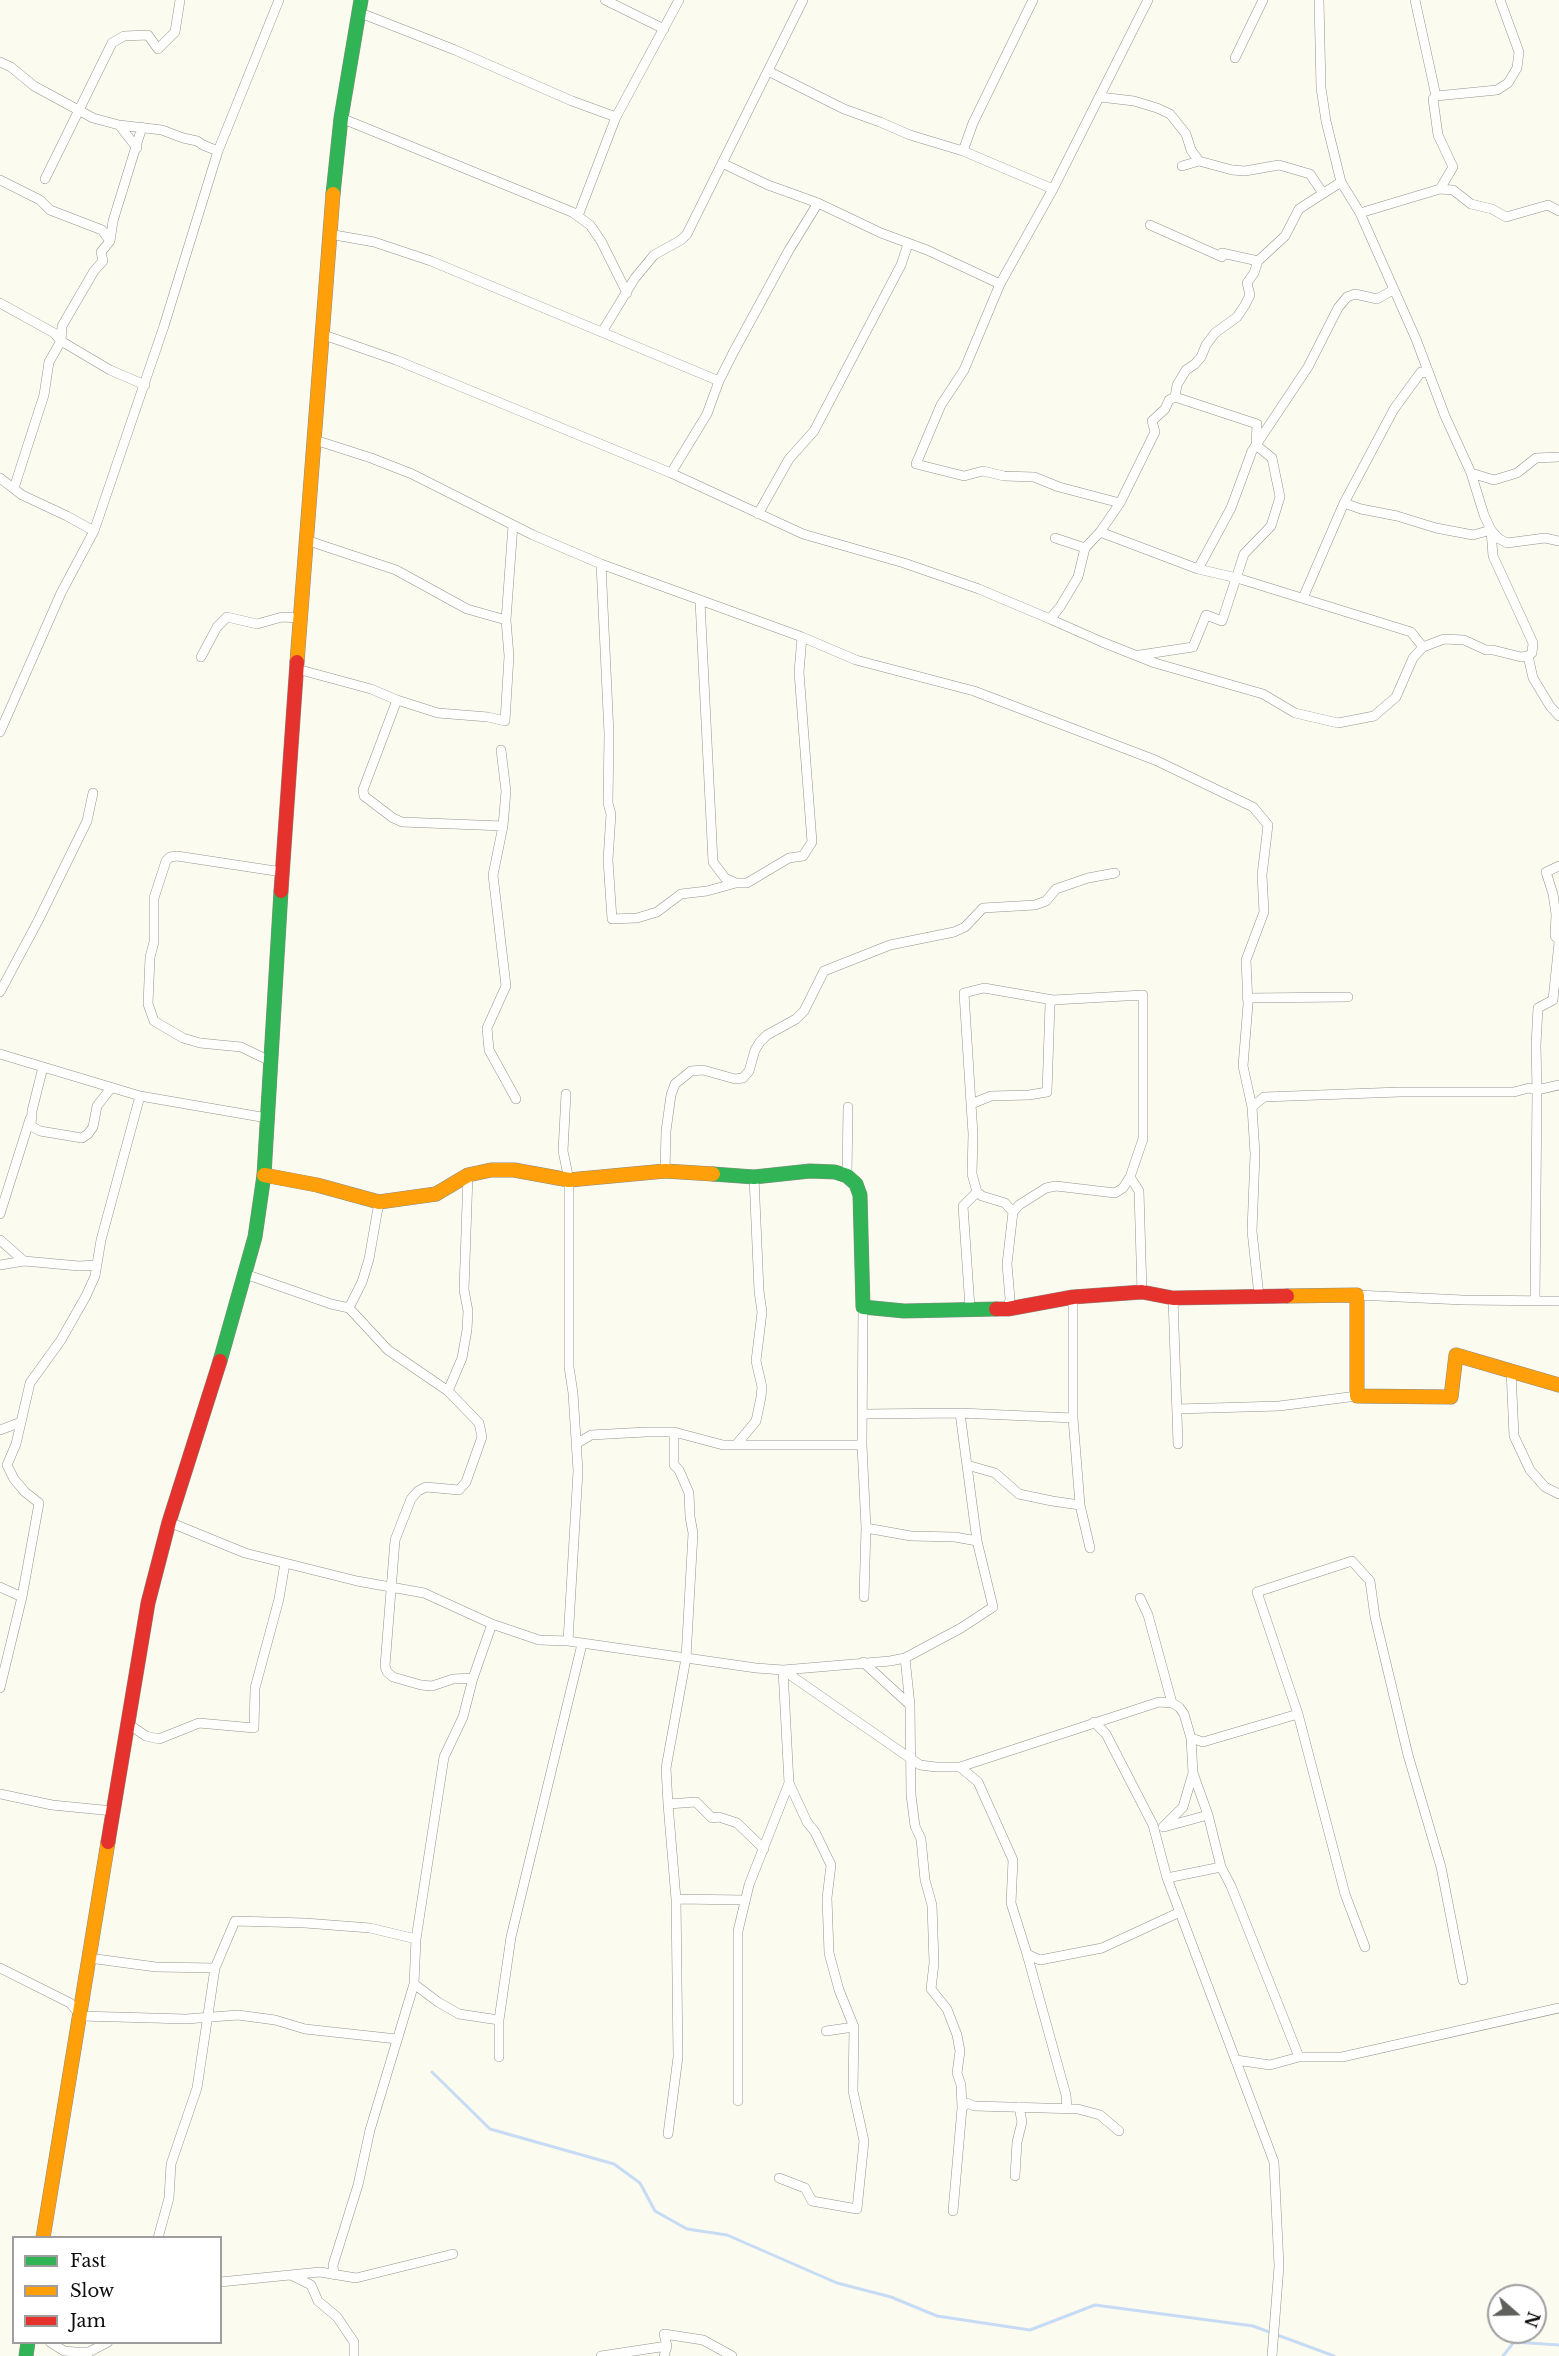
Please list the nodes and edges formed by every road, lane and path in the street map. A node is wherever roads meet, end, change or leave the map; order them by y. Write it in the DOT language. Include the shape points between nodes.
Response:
graph roads {
  1 [pos="180,0"];
  2 [pos="279,0"];
  3 [pos="605,0"];
  4 [pos="679,0"];
  5 [pos="803,0"];
  6 [pos="1033,0"];
  7 [pos="1148,0"];
  8 [pos="1263,0"];
  9 [pos="1318,0"];
  10 [pos="1415,0"];
  11 [pos="1500,0"];
  12 [pos="360,6"];
  13 [pos="664,29"];
  14 [pos="1235,58"];
  15 [pos="0,62"];
  16 [pos="768,71"];
  17 [pos="1436,96"];
  18 [pos="1100,97"];
  19 [pos="78,110"];
  20 [pos="616,117"];
  21 [pos="341,118"];
  22 [pos="120,125"];
  23 [pos="142,127"];
  24 [pos="137,148"];
  25 [pos="218,151"];
  26 [pos="963,151"];
  27 [pos="1199,161"];
  28 [pos="723,163"];
  29 [pos="1182,166"];
  30 [pos="45,179"];
  31 [pos="0,180"];
  32 [pos="1341,182"];
  33 [pos="1053,189"];
  34 [pos="1440,189"];
  35 [pos="1322,192"];
  36 [pos="818,203"];
  37 [pos="1559,211"];
  38 [pos="1360,213"];
  39 [pos="578,216"];
  40 [pos="113,221"];
  41 [pos="1150,225"];
  42 [pos="102,230"];
  43 [pos="329,234"];
  44 [pos="110,241"];
  45 [pos="908,244"];
  46 [pos="1258,261"];
  47 [pos="1000,284"];
  48 [pos="1393,290"];
  49 [pos="627,293"];
  50 [pos="0,303"];
  51 [pos="602,332"];
  52 [pos="321,334"];
  53 [pos="61,341"];
  54 [pos="1429,373"];
  55 [pos="719,381"];
  56 [pos="145,385"];
  57 [pos="1175,397"];
  58 [pos="315,440"];
  59 [pos="1256,445"];
  60 [pos="1559,457"];
  61 [pos="671,472"];
  62 [pos="1471,473"];
  63 [pos="0,478"];
  64 [pos="14,488"];
  65 [pos="1120,503"];
  66 [pos="1344,503"];
  67 [pos="758,514"];
  68 [pos="513,525"];
  69 [pos="1491,530"];
  70 [pos="94,531"];
  71 [pos="1100,532"];
  72 [pos="1055,538"];
  73 [pos="306,540"];
  74 [pos="1559,541"];
  75 [pos="1085,548"];
  76 [pos="601,564"];
  77 [pos="1198,569"];
  78 [pos="1237,578"];
  79 [pos="1303,598"];
  80 [pos="700,601"];
  81 [pos="300,618"];
  82 [pos="1050,619"];
  83 [pos="506,620"];
  84 [pos="802,637"];
  85 [pos="1423,647"];
  86 [pos="1139,655"];
  87 [pos="1528,656"];
  88 [pos="201,657"];
  89 [pos="297,669"];
  90 [pos="397,700"];
  91 [pos="1559,716"];
  92 [pos="0,732"];
  93 [pos="501,750"];
  94 [pos="93,793"];
  95 [pos="502,826"];
  96 [pos="1559,866"];
  97 [pos="282,872"];
  98 [pos="1115,873"];
  99 [pos="736,883"];
  100 [pos="1559,941"];
  101 [pos="0,992"];
  102 [pos="1348,997"];
  103 [pos="1247,998"];
  104 [pos="1053,1000"];
  105 [pos="0,1054"];
  106 [pos="270,1061"];
  107 [pos="43,1067"];
  108 [pos="1559,1085"];
  109 [pos="111,1088"];
  110 [pos="1538,1090"];
  111 [pos="566,1094"];
  112 [pos="140,1096"];
  113 [pos="516,1099"];
  114 [pos="971,1104"];
  115 [pos="848,1107"];
  116 [pos="1252,1107"];
  117 [pos="32,1111"];
  118 [pos="267,1118"];
  119 [pos="665,1171"];
  120 [pos="264,1175"];
  121 [pos="468,1175"];
  122 [pos="846,1176"];
  123 [pos="1130,1177"];
  124 [pos="754,1178"];
  125 [pos="569,1180"];
  126 [pos="977,1192"];
  127 [pos="379,1202"];
  128 [pos="1013,1212"];
  129 [pos="0,1214"];
  130 [pos="0,1240"];
  131 [pos="24,1262"];
  132 [pos="0,1265"];
  133 [pos="97,1265"];
  134 [pos="245,1274"];
  135 [pos="1142,1292"];
  136 [pos="1357,1295"];
  137 [pos="1259,1296"];
  138 [pos="1073,1297"];
  139 [pos="1173,1298"];
  140 [pos="1535,1300"];
  141 [pos="1559,1300"];
  142 [pos="863,1307"];
  143 [pos="349,1308"];
  144 [pos="970,1308"];
  145 [pos="1008,1309"];
  146 [pos="1511,1371"];
  147 [pos="1559,1385"];
  148 [pos="448,1391"];
  149 [pos="1357,1396"];
  150 [pos="1177,1408"];
  151 [pos="960,1413"];
  152 [pos="863,1414"];
  153 [pos="1073,1418"];
  154 [pos="21,1422"];
  155 [pos="0,1430"];
  156 [pos="674,1432"];
  157 [pos="576,1444"];
  158 [pos="1178,1444"];
  159 [pos="736,1445"];
  160 [pos="862,1445"];
  161 [pos="967,1465"];
  162 [pos="1559,1494"];
  163 [pos="1080,1504"];
  164 [pos="169,1522"];
  165 [pos="866,1527"];
  166 [pos="977,1541"];
  167 [pos="1090,1548"];
  168 [pos="285,1563"];
  169 [pos="0,1587"];
  170 [pos="390,1588"];
  171 [pos="22,1597"];
  172 [pos="864,1597"];
  173 [pos="1140,1598"];
  174 [pos="492,1624"];
  175 [pos="568,1641"];
  176 [pos="582,1644"];
  177 [pos="686,1658"];
  178 [pos="905,1658"];
  179 [pos="863,1662"];
  180 [pos="783,1670"];
  181 [pos="472,1678"];
  182 [pos="0,1688"];
  183 [pos="1172,1703"];
  184 [pos="910,1705"];
  185 [pos="1298,1714"];
  186 [pos="1108,1718"];
  187 [pos="1094,1722"];
  188 [pos="128,1724"];
  189 [pos="1106,1734"];
  190 [pos="1191,1738"];
  191 [pos="909,1755"];
  192 [pos="916,1766"];
  193 [pos="960,1767"];
  194 [pos="1193,1773"];
  195 [pos="789,1783"];
  196 [pos="0,1794"];
  197 [pos="668,1804"];
  198 [pos="113,1811"];
  199 [pos="1208,1815"];
  200 [pos="1153,1825"];
  201 [pos="1163,1827"];
  202 [pos="764,1849"];
  203 [pos="1221,1867"];
  204 [pos="1167,1878"];
  205 [pos="676,1899"];
  206 [pos="745,1900"];
  207 [pos="1180,1912"];
  208 [pos="416,1939"];
  209 [pos="1365,1947"];
  210 [pos="1027,1954"];
  211 [pos="89,1958"];
  212 [pos="0,1968"];
  213 [pos="215,1968"];
  214 [pos="1463,1980"];
  215 [pos="414,1984"];
  216 [pos="1559,2008"];
  217 [pos="81,2016"];
  218 [pos="209,2016"];
  219 [pos="499,2020"];
  220 [pos="854,2027"];
  221 [pos="826,2031"];
  222 [pos="397,2039"];
  223 [pos="499,2057"];
  224 [pos="1299,2057"];
  225 [pos="1236,2060"];
  226 [pos="738,2101"];
  227 [pos="1018,2107"];
  228 [pos="962,2108"];
  229 [pos="1067,2109"];
  230 [pos="1119,2131"];
  231 [pos="668,2134"];
  232 [pos="1015,2176"];
  233 [pos="779,2178"];
  234 [pos="953,2211"];
  235 [pos="43,2236"];
  236 [pos="159,2236"];
  237 [pos="453,2254"];
  238 [pos="290,2275"];
  239 [pos="334,2275"];
  240 [pos="222,2282"];
  241 [pos="52,2344"];
  242 [pos="106,2344"];
  243 [pos="667,2346"];
  244 [pos="354,2356"];
  245 [pos="601,2356"];
  246 [pos="664,2356"];
  247 [pos="732,2356"];
  248 [pos="1272,2356"];
  1 -- 19 [label="street" via="175,32 158,49 148,35 124,36 112,43"];
  2 -- 25 [label="street"];
  3 -- 13 [label="street"];
  4 -- 13 [label="street"];
  5 -- 16 [label="street"];
  6 -- 26 [label="street"];
  7 -- 18 [label="street"];
  8 -- 14 [label="street"];
  9 -- 32 [label="street" via="1321,88"];
  10 -- 17 [label="street"];
  11 -- 17 [label="street" via="1519,52 1517,68 1508,83 1497,90"];
  12 -- 20 [label="street"];
  12 -- 21 [label="main road"];
  13 -- 20 [label="street"];
  15 -- 19 [label="street"];
  16 -- 26 [label="street" via="844,109"];
  16 -- 28 [label="street"];
  17 -- 34 [label="street" via="1432,105 1438,135 1453,167"];
  18 -- 27 [label="street" via="1134,101 1170,114 1186,134"];
  18 -- 33 [label="street"];
  19 -- 22 [label="street"];
  19 -- 30 [label="street"];
  20 -- 39 [label="street"];
  21 -- 39 [label="street"];
  21 -- 43 [label="main road"];
  22 -- 23 [label="street"];
  22 -- 24 [label="street"];
  23 -- 24 [label="street"];
  23 -- 25 [label="street" via="197,141"];
  24 -- 40 [label="street"];
  25 -- 56 [label="street"];
  26 -- 33 [label="street"];
  27 -- 29 [label="street"];
  27 -- 35 [label="street" via="1245,171 1279,165 1310,174"];
  28 -- 36 [label="street"];
  28 -- 49 [label="street" via="687,234 654,255"];
  31 -- 42 [label="street" via="40,200 50,210"];
  32 -- 35 [label="street"];
  32 -- 38 [label="street"];
  33 -- 47 [label="street"];
  34 -- 37 [label="street" via="1453,190 1471,204 1506,217 1548,206"];
  34 -- 38 [label="street"];
  35 -- 46 [label="street" via="1299,209 1285,236"];
  36 -- 45 [label="street"];
  36 -- 55 [label="street"];
  38 -- 48 [label="street"];
  39 -- 49 [label="street" via="601,241"];
  40 -- 42 [label="street"];
  40 -- 44 [label="street"];
  41 -- 46 [label="street" via="1222,257 1222,253"];
  42 -- 44 [label="street"];
  43 -- 51 [label="street" via="374,242 432,261"];
  43 -- 52 [label="main road"];
  44 -- 53 [label="street" via="101,252 103,261 66,317"];
  45 -- 47 [label="street"];
  45 -- 67 [label="street" via="901,265 814,431 789,459"];
  46 -- 57 [label="street" via="1247,284 1250,295 1245,305 1237,317 1210,339 1196,364 1186,370"];
  47 -- 65 [label="street" via="964,370 942,405 916,464 964,476 983,471 1034,477"];
  48 -- 54 [label="street"];
  48 -- 59 [label="street" via="1377,299 1355,294 1347,297 1308,367"];
  49 -- 51 [label="street"];
  50 -- 53 [label="street" via="54,333"];
  51 -- 55 [label="street"];
  52 -- 58 [label="main road"];
  52 -- 61 [label="street" via="396,360"];
  53 -- 56 [label="street"];
  53 -- 64 [label="street" via="49,362 44,395"];
  54 -- 62 [label="street"];
  54 -- 66 [label="street" via="1421,372 1394,409"];
  55 -- 61 [label="street" via="708,414"];
  56 -- 70 [label="street"];
  57 -- 59 [label="street" via="1257,424"];
  57 -- 65 [label="street" via="1152,421 1155,432"];
  58 -- 68 [label="street" via="412,474"];
  58 -- 73 [label="main road"];
  59 -- 77 [label="street" via="1231,508"];
  59 -- 78 [label="street" via="1272,458 1280,498 1271,526 1244,554"];
  60 -- 62 [label="street" via="1536,458 1517,473 1494,480"];
  61 -- 67 [label="street"];
  62 -- 69 [label="street"];
  63 -- 64 [label="street"];
  64 -- 70 [label="street"];
  65 -- 71 [label="street"];
  66 -- 69 [label="street" via="1445,530 1473,535"];
  66 -- 79 [label="street"];
  67 -- 82 [label="street" via="803,534 980,590"];
  68 -- 76 [label="street"];
  68 -- 83 [label="street"];
  69 -- 74 [label="street" via="1507,543 1545,538"];
  69 -- 87 [label="street" via="1493,556 1533,643"];
  70 -- 92 [label="street" via="61,593"];
  71 -- 75 [label="street"];
  71 -- 77 [label="street"];
  72 -- 75 [label="street"];
  73 -- 81 [label="main road"];
  73 -- 83 [label="street" via="396,570 467,609"];
  75 -- 82 [label="street" via="1078,577"];
  76 -- 80 [label="street"];
  76 -- 99 [label="street" via="609,722 608,860 612,919 637,918 657,912 681,894"];
  77 -- 78 [label="street"];
  78 -- 79 [label="street"];
  78 -- 86 [label="street" via="1222,621 1206,615 1193,647"];
  79 -- 85 [label="street" via="1411,632"];
  80 -- 84 [label="street"];
  80 -- 99 [label="street" via="713,862 725,878"];
  81 -- 88 [label="street" via="282,617 257,624 228,617 217,627"];
  81 -- 89 [label="main road"];
  82 -- 86 [label="street"];
  83 -- 90 [label="street" via="509,656 505,721 438,713"];
  84 -- 99 [label="street" via="799,672 812,842 803,856 789,858 747,883"];
  84 -- 103 [label="street" via="856,660 974,691 1155,760 1253,807 1268,825 1262,875 1264,912 1246,960"];
  85 -- 86 [label="street" via="1413,658 1396,697 1374,716 1338,723 1295,713 1263,694"];
  85 -- 87 [label="street" via="1454,639 1486,650"];
  87 -- 91 [label="street" via="1533,678"];
  89 -- 90 [label="street"];
  89 -- 97 [label="main road"];
  90 -- 95 [label="street" via="364,796 402,822"];
  93 -- 95 [label="street" via="506,791"];
  94 -- 101 [label="street" via="87,821"];
  95 -- 113 [label="street" via="493,874 506,986 487,1028 489,1050"];
  96 -- 100 [label="street" via="1546,872 1556,914 1555,936"];
  97 -- 106 [label="main road"];
  97 -- 106 [label="street" via="170,857 154,898 150,957 148,1004 154,1021 183,1038 241,1047"];
  98 -- 119 [label="street" via="1056,889 1046,901 1035,905 983,908 965,927 954,932 890,945 824,971 804,1011 760,1041 743,1078 691,1071 675,1084 666,1131"];
  100 -- 110 [label="street" via="1553,1000 1538,1008"];
  102 -- 103 [label="street"];
  103 -- 116 [label="street" via="1243,1066"];
  104 -- 114 [label="street" via="1047,1092 991,1096"];
  104 -- 114 [label="street" via="984,988 964,993"];
  104 -- 123 [label="street" via="1143,995 1143,1139"];
  105 -- 107 [label="street"];
  106 -- 118 [label="main road"];
  107 -- 109 [label="street"];
  107 -- 117 [label="street"];
  108 -- 110 [label="street"];
  109 -- 112 [label="street"];
  109 -- 117 [label="street" via="97,1106 93,1127 82,1138 35,1130 31,1126"];
  110 -- 116 [label="street" via="1264,1096"];
  110 -- 140 [label="street"];
  111 -- 125 [label="street" via="563,1151"];
  112 -- 118 [label="street"];
  112 -- 133 [label="street"];
  114 -- 126 [label="street" via="972,1174"];
  115 -- 122 [label="street"];
  116 -- 137 [label="street" via="1252,1231"];
  117 -- 129 [label="street"];
  118 -- 120 [label="main road"];
  119 -- 124 [label="main road"];
  119 -- 125 [label="main road"];
  120 -- 127 [label="main road"];
  120 -- 134 [label="main road"];
  121 -- 125 [label="main road" via="514,1170"];
  121 -- 127 [label="main road" via="436,1194"];
  121 -- 148 [label="street" via="464,1290 467,1330 462,1358"];
  122 -- 124 [label="main road" via="810,1171"];
  122 -- 142 [label="main road" via="856,1184 860,1195"];
  123 -- 128 [label="street" via="1116,1193 1046,1188"];
  123 -- 135 [label="street" via="1139,1191"];
  124 -- 159 [label="street" via="762,1312 756,1361 762,1387 756,1421"];
  125 -- 157 [label="street" via="569,1367"];
  126 -- 128 [label="street" via="1005,1203"];
  126 -- 144 [label="street" via="963,1206"];
  127 -- 143 [label="street" via="369,1259"];
  128 -- 145 [label="street" via="1007,1264"];
  130 -- 131 [label="street"];
  131 -- 132 [label="street"];
  131 -- 133 [label="street"];
  133 -- 154 [label="street" via="86,1296 30,1383"];
  134 -- 143 [label="street"];
  134 -- 164 [label="main road"];
  135 -- 138 [label="main road"];
  135 -- 139 [label="main road"];
  136 -- 137 [label="main road"];
  136 -- 140 [label="street"];
  136 -- 149 [label="main road"];
  137 -- 139 [label="main road"];
  138 -- 145 [label="main road"];
  138 -- 153 [label="street"];
  139 -- 150 [label="street"];
  140 -- 141 [label="street"];
  142 -- 144 [label="main road" via="904,1311"];
  142 -- 152 [label="street"];
  143 -- 148 [label="street" via="388,1350"];
  144 -- 145 [label="main road"];
  146 -- 147 [label="main road"];
  146 -- 149 [label="main road" via="1456,1355 1451,1397"];
  146 -- 162 [label="street" via="1514,1436 1530,1470 1545,1488"];
  148 -- 170 [label="street" via="479,1423 482,1437 466,1482 459,1490 426,1487 411,1500 395,1540"];
  149 -- 150 [label="street" via="1279,1406"];
  150 -- 158 [label="street"];
  151 -- 152 [label="street"];
  151 -- 153 [label="street"];
  151 -- 161 [label="street"];
  152 -- 160 [label="street"];
  153 -- 163 [label="street"];
  154 -- 155 [label="street"];
  154 -- 171 [label="street" via="7,1465 14,1479 39,1503"];
  156 -- 157 [label="street" via="591,1435"];
  156 -- 159 [label="street"];
  156 -- 177 [label="street" via="674,1465 689,1493 693,1533"];
  157 -- 175 [label="street" via="578,1471"];
  159 -- 160 [label="street"];
  160 -- 165 [label="street"];
  161 -- 163 [label="street" via="995,1473 1019,1494"];
  161 -- 166 [label="street"];
  163 -- 167 [label="street"];
  164 -- 168 [label="street" via="245,1553"];
  164 -- 188 [label="main road" via="144,1621"];
  165 -- 166 [label="street" via="910,1536"];
  165 -- 172 [label="street"];
  166 -- 178 [label="street" via="993,1607"];
  168 -- 170 [label="street"];
  168 -- 188 [label="street" via="257,1676 254,1728 199,1723 159,1739"];
  169 -- 171 [label="street"];
  170 -- 174 [label="street" via="424,1593"];
  170 -- 181 [label="street" via="387,1672 432,1686"];
  171 -- 182 [label="street"];
  173 -- 183 [label="street"];
  174 -- 175 [label="street" via="526,1637"];
  174 -- 181 [label="street"];
  175 -- 176 [label="street"];
  176 -- 177 [label="street"];
  176 -- 219 [label="street" via="511,1937"];
  177 -- 180 [label="street"];
  177 -- 197 [label="street" via="666,1768"];
  178 -- 179 [label="street"];
  178 -- 184 [label="street"];
  179 -- 180 [label="street"];
  179 -- 184 [label="street"];
  180 -- 191 [label="street"];
  180 -- 195 [label="street"];
  181 -- 208 [label="street" via="462,1717 444,1757"];
  183 -- 186 [label="street" via="1159,1702"];
  183 -- 190 [label="street" via="1184,1714"];
  184 -- 191 [label="street"];
  185 -- 190 [label="street" via="1203,1742"];
  185 -- 209 [label="street" via="1345,1894"];
  185 -- 214 [label="street" via="1257,1592 1352,1561 1370,1581 1408,1755 1441,1867"];
  186 -- 187 [label="street"];
  186 -- 189 [label="street"];
  187 -- 189 [label="street"];
  187 -- 193 [label="street"];
  188 -- 198 [label="main road"];
  189 -- 200 [label="street"];
  190 -- 194 [label="street"];
  191 -- 192 [label="street"];
  192 -- 193 [label="street"];
  192 -- 228 [label="street" via="911,1794 932,1905 931,1989 947,2009 957,2035"];
  193 -- 210 [label="street" via="978,1782 1013,1860 1011,1903"];
  194 -- 199 [label="street"];
  194 -- 201 [label="street" via="1183,1807"];
  195 -- 202 [label="street"];
  195 -- 220 [label="street" via="831,1865 827,1898 829,1953"];
  196 -- 198 [label="street" via="52,1805"];
  197 -- 202 [label="street" via="696,1802 712,1818 737,1823"];
  197 -- 205 [label="street"];
  198 -- 211 [label="main road"];
  199 -- 201 [label="street"];
  199 -- 203 [label="street"];
  200 -- 201 [label="street"];
  200 -- 204 [label="street"];
  202 -- 206 [label="street"];
  203 -- 204 [label="street"];
  203 -- 224 [label="street"];
  204 -- 207 [label="street"];
  205 -- 206 [label="street"];
  205 -- 231 [label="street" via="678,2057"];
  206 -- 226 [label="street" via="738,1931"];
  207 -- 210 [label="street" via="1102,1948 1040,1960"];
  207 -- 225 [label="street"];
  208 -- 213 [label="street" via="370,1928 235,1921"];
  208 -- 215 [label="street"];
  210 -- 229 [label="street"];
  211 -- 213 [label="street" via="156,1967"];
  211 -- 217 [label="main road"];
  212 -- 217 [label="street" via="70,2003"];
  213 -- 218 [label="street"];
  215 -- 219 [label="street" via="459,2014"];
  215 -- 222 [label="street"];
  216 -- 224 [label="street" via="1342,2057"];
  217 -- 218 [label="street"];
  217 -- 235 [label="main road"];
  218 -- 222 [label="street" via="238,2015 275,2020 304,2030"];
  218 -- 236 [label="street" via="197,2088 171,2164 169,2198"];
  219 -- 223 [label="street"];
  220 -- 221 [label="street"];
  220 -- 233 [label="street" via="853,2091 864,2141 857,2210 812,2201 805,2188"];
  222 -- 239 [label="street" via="333,2265"];
  224 -- 225 [label="street" via="1270,2065"];
  225 -- 248 [label="street" via="1274,2162 1279,2266"];
  227 -- 228 [label="street" via="967,2103"];
  227 -- 229 [label="street"];
  227 -- 232 [label="street" via="1022,2122"];
  228 -- 234 [label="street"];
  229 -- 230 [label="street" via="1092,2111"];
  237 -- 239 [label="street" via="356,2278"];
  238 -- 239 [label="street"];
  238 -- 240 [label="street"];
  238 -- 244 [label="street" via="311,2285 318,2301 337,2317 354,2342"];
  241 -- 242 [label="street" via="75,2352 89,2352"];
  243 -- 245 [label="street"];
  243 -- 246 [label="street"];
  243 -- 247 [label="street" via="664,2334 703,2340"];
}
